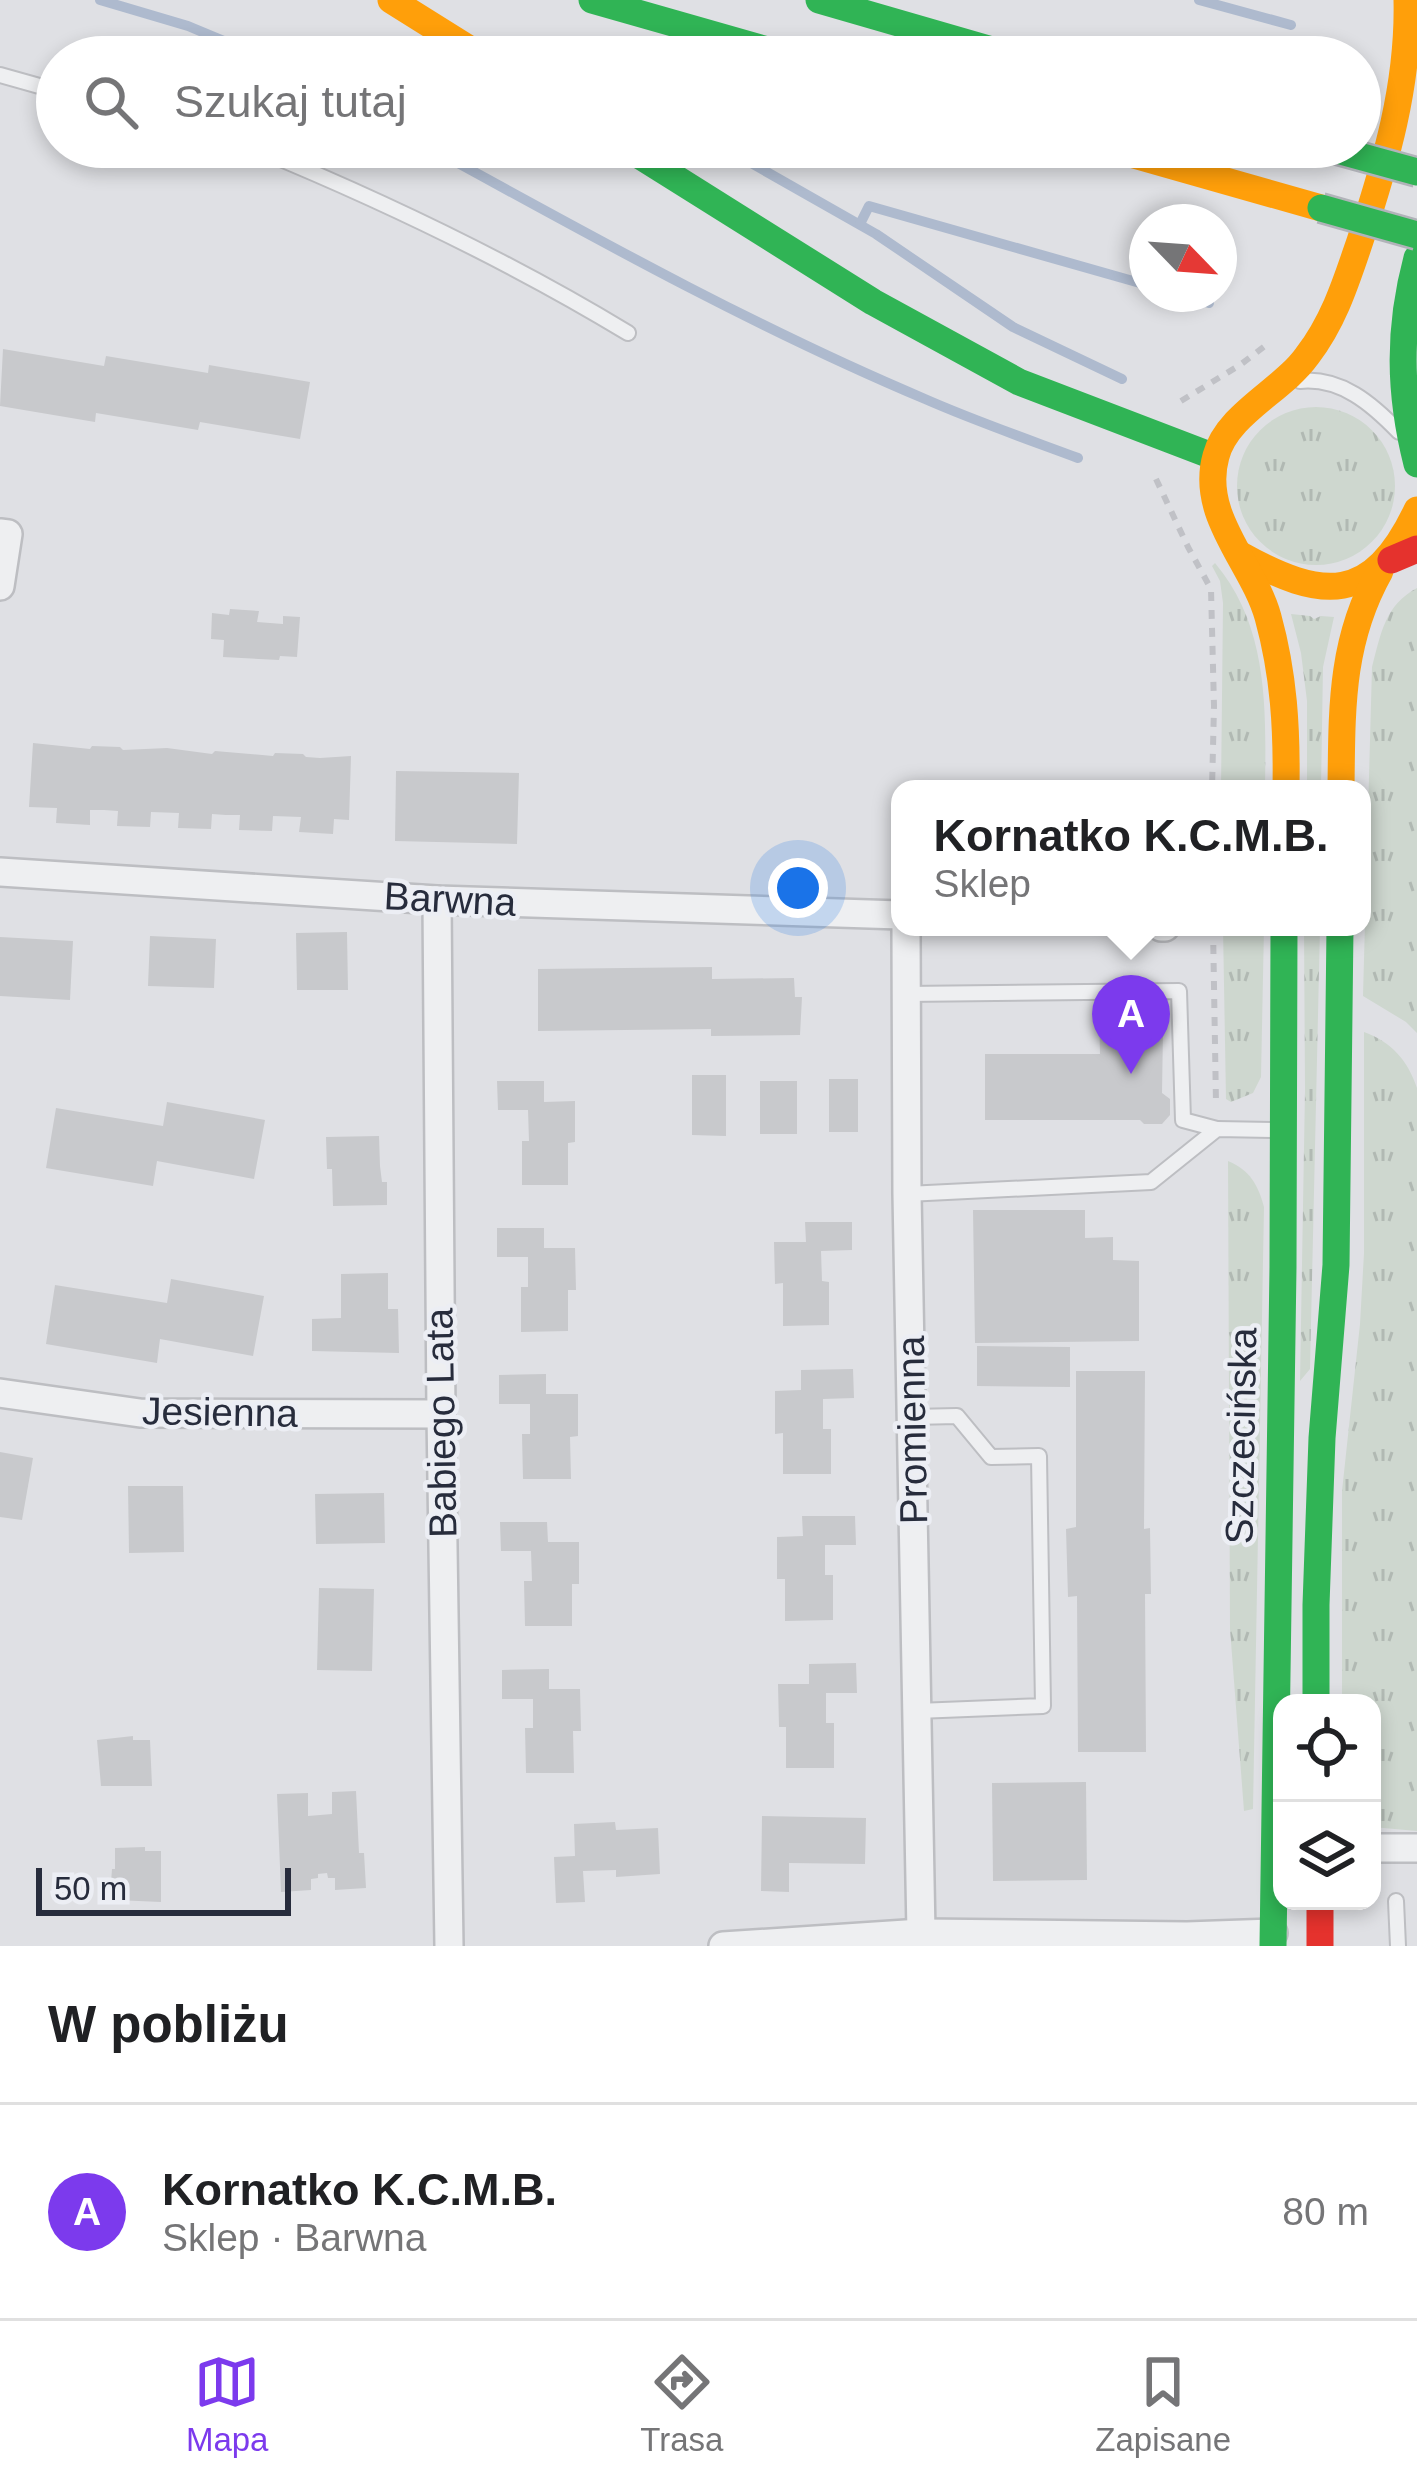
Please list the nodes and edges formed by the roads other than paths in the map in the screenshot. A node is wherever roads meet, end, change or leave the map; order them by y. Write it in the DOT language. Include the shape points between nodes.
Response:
graph roads {
  1 [pos="391,0"];
  2 [pos="592,0"];
  3 [pos="819,0"];
  4 [pos="1407,0"];
  5 [pos="448,36"];
  6 [pos="718,36"];
  7 [pos="943,36"];
  8 [pos="0,75"];
  9 [pos="36,85"];
  10 [pos="1381,161"];
  11 [pos="1381,162"];
  12 [pos="304,168"];
  13 [pos="659,168"];
  14 [pos="1180,168"];
  15 [pos="1379,168"];
  16 [pos="1417,172"];
  17 [pos="1417,235"];
  18 [pos="1417,258"];
  19 [pos="628,333"];
  20 [pos="1279,388"];
  21 [pos="1215,457"];
  22 [pos="1415,457"];
  23 [pos="1417,510"];
  24 [pos="4,533"];
  25 [pos="1239,554"];
  26 [pos="1396,560"];
  27 [pos="0,586"];
  28 [pos="1286,780"];
  29 [pos="1341,780"];
  30 [pos="0,872"];
  31 [pos="437,900"];
  32 [pos="891,915"];
  33 [pos="905,936"];
  34 [pos="1284,936"];
  35 [pos="1340,936"];
  36 [pos="906,994"];
  37 [pos="1217,1129"];
  38 [pos="1284,1130"];
  39 [pos="907,1194"];
  40 [pos="0,1393"];
  41 [pos="441,1414"];
  42 [pos="912,1417"];
  43 [pos="1316,1694"];
  44 [pos="916,1711"];
  45 [pos="1381,1848"];
  46 [pos="1417,1848"];
  47 [pos="1396,1901"];
  48 [pos="1319,1910"];
  49 [pos="921,1933"];
  50 [pos="1273,1940"];
  51 [pos="1187,1941"];
  52 [pos="449,1946"];
  53 [pos="723,1946"];
  54 [pos="1320,1946"];
  55 [pos="1398,1946"];
  1 -- 5 [label="main road"];
  2 -- 6 [label="main road"];
  3 -- 7 [label="main road"];
  4 -- 10 [label="main road" via="1406,59"];
  8 -- 9 [label="lane"];
  11 -- 16 [label="main road, bridge"];
  12 -- 19 [label="lane"];
  13 -- 21 [label="main road" via="1019,382"];
  14 -- 17 [label="main road, bridge"];
  15 -- 20 [label="main road" via="1337,308"];
  18 -- 22 [label="main road" via="1400,375"];
  20 -- 21 [label="main road" via="1235,422"];
  20 -- 22 [label="lane" via="1305,380 1348,391 1375,408"];
  21 -- 25 [label="main road" via="1214,503"];
  23 -- 26 [label="main road"];
  24 -- 27 [label="street"];
  25 -- 26 [label="main road" via="1311,585 1349,585"];
  25 -- 28 [label="main road" via="1277,649"];
  26 -- 29 [label="main road" via="1354,621 1343,671"];
  30 -- 31 [label="street, Barwna"];
  31 -- 32 [label="street, Barwna"];
  31 -- 41 [label="street, Babiego Lata"];
  33 -- 36 [label="street, Promienna"];
  34 -- 38 [label="main road, Szczecińska"];
  35 -- 43 [label="main road, Szczecińska" via="1336,1265"];
  36 -- 37 [label="lane" via="1179,991 1183,1120"];
  36 -- 39 [label="street, Promienna"];
  37 -- 38 [label="lane"];
  37 -- 39 [label="lane" via="1151,1182"];
  38 -- 50 [label="main road, Szczecińska"];
  39 -- 42 [label="street, Promienna"];
  40 -- 41 [label="street, Jesienna" via="140,1413"];
  41 -- 52 [label="street, Babiego Lata"];
  42 -- 44 [label="street, Promienna"];
  42 -- 44 [label="lane" via="957,1416 991,1456 1039,1456 1043,1660 1043,1706"];
  44 -- 49 [label="street, Promienna"];
  45 -- 46 [label="street"];
  47 -- 55 [label="lane"];
  48 -- 54 [label="main road"];
  49 -- 51 [label="street"];
  49 -- 53 [label="street"];
  50 -- 51 [label="street"];
}
